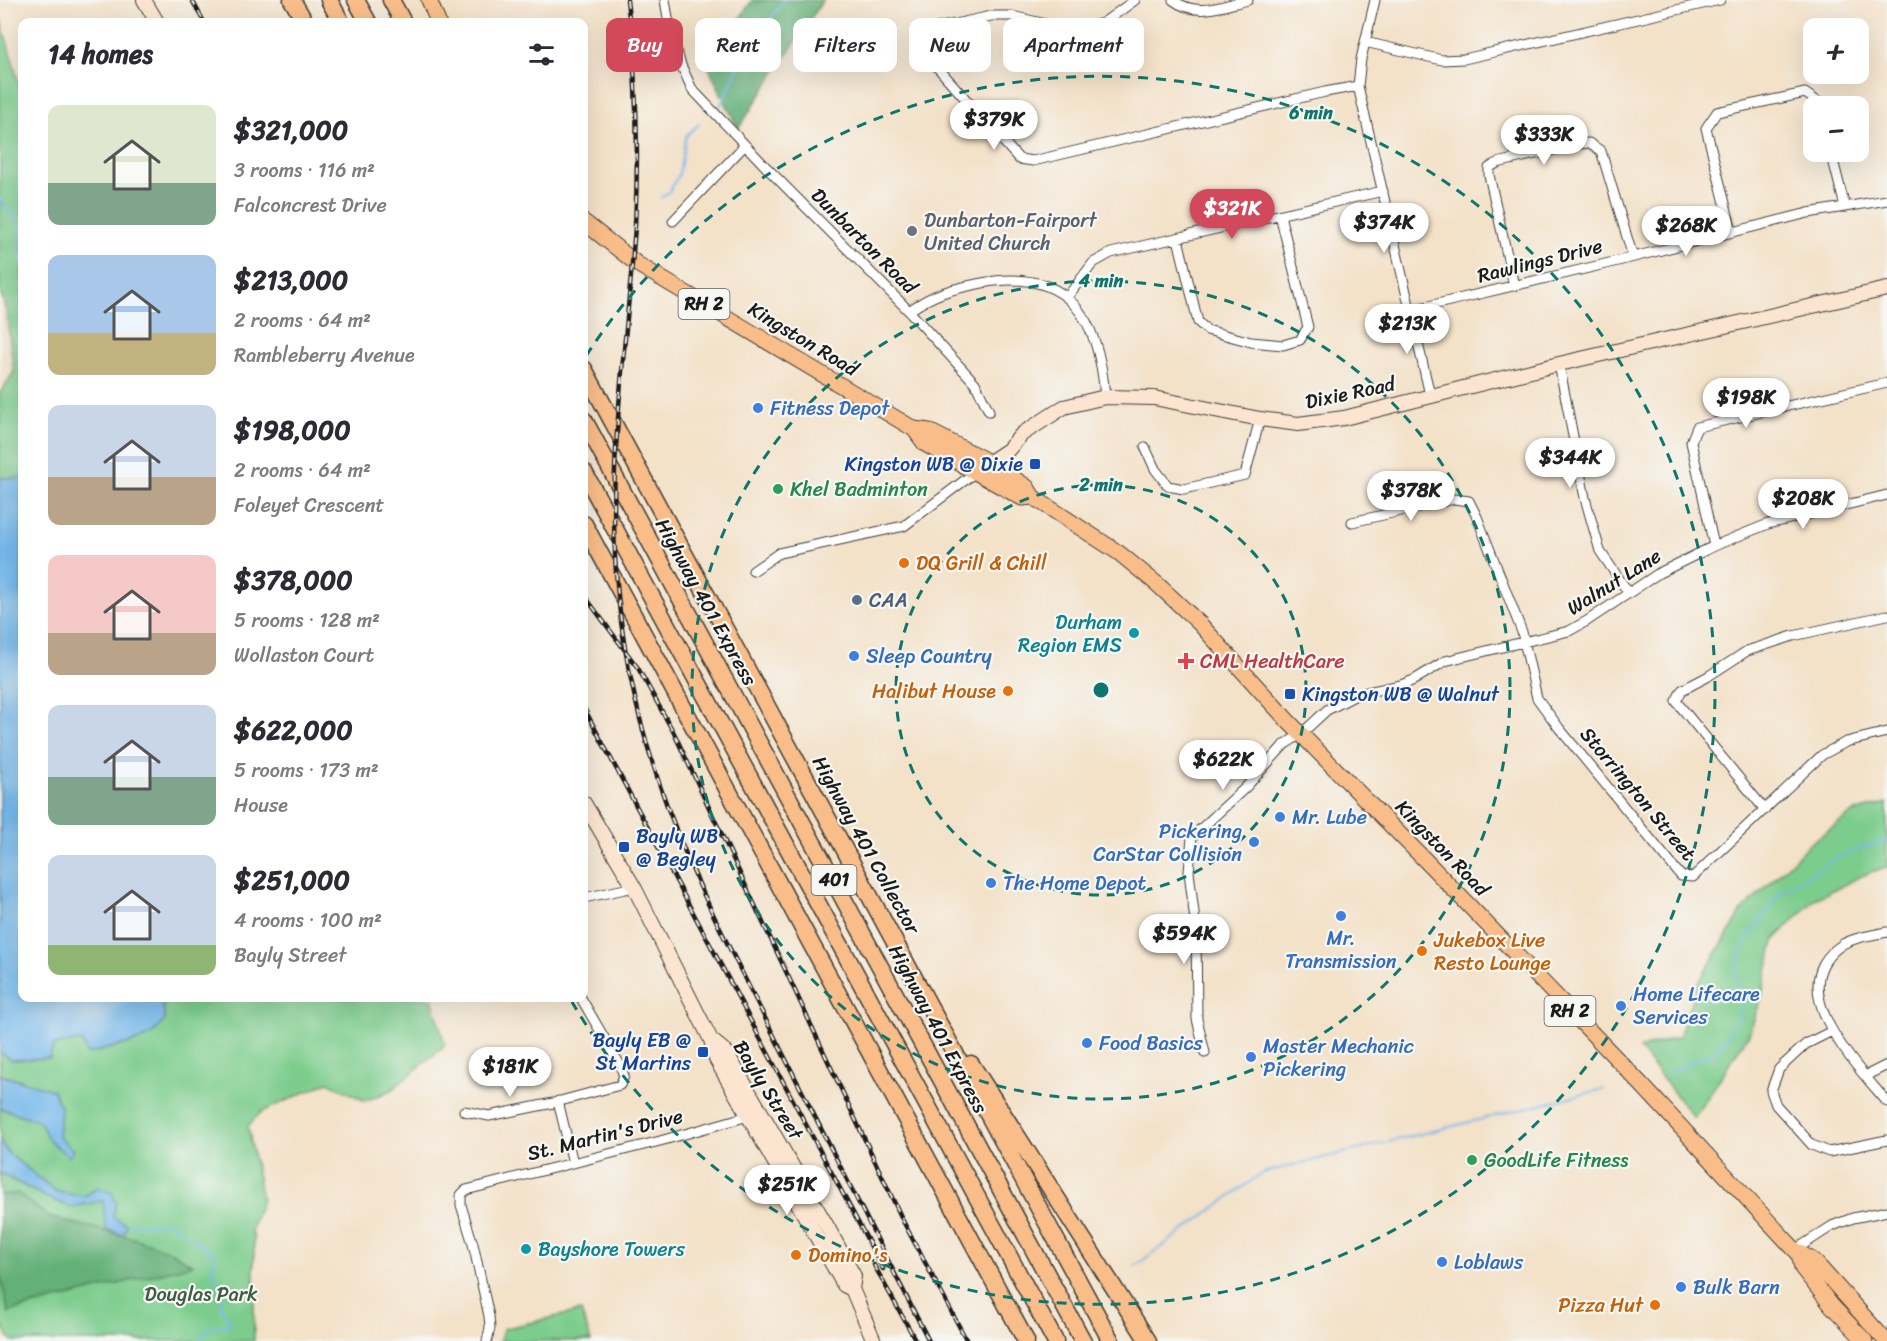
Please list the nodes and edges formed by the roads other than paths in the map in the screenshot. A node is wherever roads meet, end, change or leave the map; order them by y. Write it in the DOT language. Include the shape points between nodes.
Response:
graph roads {
  1 [pos="144,0"];
  2 [pos="292,0"];
  3 [pos="329,0"];
  4 [pos="356,0"];
  5 [pos="391,0"];
  6 [pos="429,0"];
  7 [pos="665,0"];
  8 [pos="1135,0"];
  9 [pos="1173,0"];
  10 [pos="1248,0"];
  11 [pos="1375,0"];
  12 [pos="1720,0"];
  13 [pos="155,18"];
  14 [pos="303,18"];
  15 [pos="340,18"];
  16 [pos="366,18"];
  17 [pos="401,18"];
  18 [pos="436,18"];
  19 [pos="1365,42"];
  20 [pos="1358,86"];
  21 [pos="1809,96"];
  22 [pos="745,145"];
  23 [pos="1834,162"];
  24 [pos="1383,191"];
  25 [pos="1887,200"];
  26 [pos="1845,207"];
  27 [pos="1280,215"];
  28 [pos="673,221"];
  29 [pos="588,225"];
  30 [pos="1732,231"];
  31 [pos="1178,239"];
  32 [pos="1633,257"];
  33 [pos="1514,286"];
  34 [pos="1887,289"];
  35 [pos="1068,296"];
  36 [pos="909,310"];
  37 [pos="1412,310"];
  38 [pos="1559,364"];
  39 [pos="588,376"];
  40 [pos="1887,383"];
  41 [pos="1430,395"];
  42 [pos="1105,397"];
  43 [pos="989,411"];
  44 [pos="1260,419"];
  45 [pos="588,427"];
  46 [pos="1145,447"];
  47 [pos="983,467"];
  48 [pos="588,479"];
  49 [pos="1887,495"];
  50 [pos="1352,522"];
  51 [pos="588,531"];
  52 [pos="1714,546"];
  53 [pos="753,571"];
  54 [pos="1628,592"];
  55 [pos="1887,615"];
  56 [pos="1524,643"];
  57 [pos="1887,732"];
  58 [pos="1301,734"];
  59 [pos="588,810"];
  60 [pos="1765,810"];
  61 [pos="634,887"];
  62 [pos="588,897"];
  63 [pos="1887,932"];
  64 [pos="922,991"];
  65 [pos="583,1002"];
  66 [pos="1832,1031"];
  67 [pos="1205,1053"];
  68 [pos="1887,1065"];
  69 [pos="1865,1076"];
  70 [pos="558,1101"];
  71 [pos="1887,1102"];
  72 [pos="464,1111"];
  73 [pos="755,1114"];
  74 [pos="1887,1140"];
  75 [pos="573,1163"];
  76 [pos="1887,1212"];
  77 [pos="1797,1252"];
  78 [pos="1832,1306"];
  79 [pos="487,1341"];
  80 [pos="874,1341"];
  81 [pos="1026,1341"];
  82 [pos="1055,1341"];
  83 [pos="1083,1341"];
  84 [pos="1111,1341"];
  85 [pos="1148,1341"];
  86 [pos="1854,1341"];
  87 [pos="1865,1341"];
  88 [pos="1886,1341"];
  1 -- 13 [label="street"];
  2 -- 14 [label="highway"];
  3 -- 15 [label="highway"];
  4 -- 16 [label="highway"];
  5 -- 17 [label="highway"];
  6 -- 18 [label="main road"];
  7 -- 22 [label="street, Dunbarton Road" via="670,30 692,89"];
  8 -- 20 [label="street" via="1102,23 1088,27 1068,29 1012,16 992,16 932,29 922,39 922,50 1019,159 1033,161"];
  9 -- 10 [label="street" via="1189,10"];
  11 -- 19 [label="street"];
  12 -- 19 [label="street" via="1464,59 1442,60"];
  19 -- 20 [label="street"];
  20 -- 24 [label="street"];
  21 -- 30 [label="street" via="1805,93 1717,112 1706,128"];
  22 -- 28 [label="street"];
  22 -- 36 [label="street, Dunbarton Road"];
  23 -- 26 [label="street"];
  24 -- 27 [label="street"];
  24 -- 37 [label="street"];
  25 -- 26 [label="street, Rawlings Drive"];
  26 -- 30 [label="street, Rawlings Drive"];
  27 -- 31 [label="street"];
  27 -- 31 [label="street" via="1308,327 1300,340 1283,345 1251,342 1206,330 1198,322"];
  29 -- 47 [label="main road, Kingston Road / RH 2" via="637,264 914,429 929,431"];
  30 -- 32 [label="street, Rawlings Drive"];
  31 -- 35 [label="street" via="1111,253 1093,263"];
  32 -- 33 [label="street, Rawlings Drive"];
  32 -- 33 [label="street" via="1601,151 1589,143 1579,144 1497,163 1489,168 1489,175"];
  33 -- 37 [label="street, Rawlings Drive"];
  34 -- 38 [label="street, Dixie Road"];
  35 -- 36 [label="street, Dunbarton Road" via="1029,280 1006,279 945,291"];
  35 -- 42 [label="street" via="1086,321 1094,341"];
  36 -- 43 [label="street" via="975,383"];
  37 -- 41 [label="street"];
  38 -- 41 [label="street, Dixie Road"];
  38 -- 54 [label="street" via="1585,498 1600,551"];
  39 -- 64 [label="highway, Highway 401 Collector / 401"];
  40 -- 52 [label="street" via="1697,427 1691,442"];
  41 -- 44 [label="street, Dixie Road" via="1344,418 1298,424"];
  42 -- 44 [label="street, Dixie Road" via="1154,398"];
  42 -- 47 [label="street, Dixie Road" via="1064,407 1022,434 1008,450"];
  44 -- 46 [label="street" via="1245,475 1184,489 1168,486"];
  45 -- 83 [label="highway, Highway 401 Express / 401"];
  47 -- 53 [label="street, Dixie Road" via="904,526 779,553"];
  47 -- 58 [label="main road, Kingston Road / RH 2" via="1026,487 1033,497 1119,553 1157,584 1199,623"];
  48 -- 82 [label="highway, 401"];
  49 -- 52 [label="street, Walnut Lane" via="1768,524"];
  50 -- 56 [label="street, Storrington Street" via="1454,499 1468,501"];
  51 -- 81 [label="highway, 401"];
  52 -- 54 [label="street, Walnut Lane"];
  54 -- 56 [label="street, Walnut Lane" via="1569,631"];
  55 -- 60 [label="street" via="1792,636 1747,651 1682,690 1676,701"];
  56 -- 58 [label="street, Walnut Lane" via="1446,661 1401,686 1358,694 1327,710"];
  56 -- 60 [label="street, Storrington Street" via="1537,698 1681,876 1693,877"];
  57 -- 60 [label="street, Storrington Street" via="1846,742 1822,755"];
  58 -- 67 [label="street, Walnut Lane" via="1284,744 1246,787 1192,837 1189,872 1196,929 1197,1019"];
  58 -- 77 [label="main road, Kingston Road / RH 2" via="1640,1083"];
  59 -- 61 [label="street, Bayly Street"];
  61 -- 62 [label="street"];
  61 -- 73 [label="street, Bayly Street" via="711,1040 716,1059"];
  63 -- 66 [label="street" via="1843,944 1827,960 1818,989 1822,1011"];
  64 -- 84 [label="highway, Highway 401 Collector / 401"];
  64 -- 85 [label="highway" via="985,1083"];
  65 -- 70 [label="street" via="624,1076 620,1084 610,1089"];
  66 -- 69 [label="street"];
  66 -- 74 [label="street" via="1806,1044 1779,1069 1771,1092 1776,1105 1812,1145 1830,1152"];
  68 -- 69 [label="street"];
  69 -- 71 [label="street"];
  70 -- 72 [label="street" via="489,1116"];
  70 -- 75 [label="street"];
  73 -- 75 [label="street, St. Martin's Drive"];
  73 -- 80 [label="street, Bayly Street" via="844,1285 852,1289"];
  75 -- 79 [label="street, St. Martin's Drive" via="466,1190 461,1195 489,1316"];
  76 -- 77 [label="street" via="1832,1226"];
  77 -- 78 [label="main road, Kingston Road / RH 2" via="1802,1268"];
  77 -- 88 [label="main road, Kingston Road / RH 2" via="1814,1261"];
  78 -- 86 [label="main road"];
  78 -- 87 [label="main road, Kingston Road / RH 2"];
}
